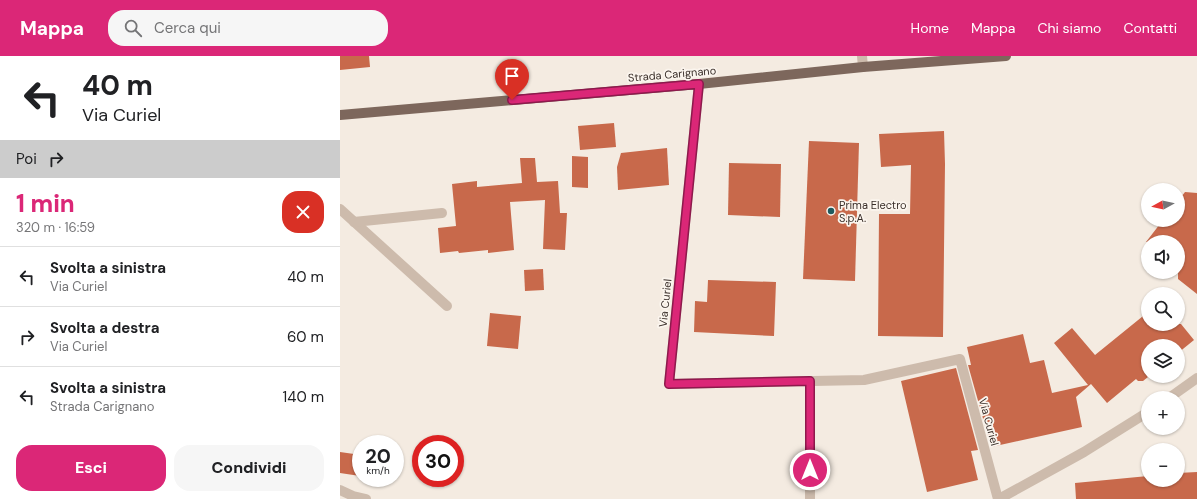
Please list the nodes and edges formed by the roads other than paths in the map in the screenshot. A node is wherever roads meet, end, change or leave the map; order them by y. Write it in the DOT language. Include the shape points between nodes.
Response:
graph roads {
  1 [pos="862,56"];
  2 [pos="1006,56"];
  3 [pos="863,67"];
  4 [pos="699,84"];
  5 [pos="340,115"];
  6 [pos="340,209"];
  7 [pos="442,213"];
  8 [pos="354,222"];
  9 [pos="447,306"];
  10 [pos="1197,378"];
  11 [pos="810,381"];
  12 [pos="1179,391"];
  13 [pos="1141,416"];
  14 [pos="340,490"];
  15 [pos="354,498"];
  16 [pos="366,499"];
  17 [pos="810,499"];
  18 [pos="998,499"];
  1 -- 3 [label="street"];
  2 -- 3 [label="main road, Strada Carignano"];
  3 -- 4 [label="main road, Strada Carignano"];
  4 -- 5 [label="main road, Strada Carignano"];
  4 -- 11 [label="street, Via Curiel" via="669,384"];
  6 -- 8 [label="street"];
  7 -- 8 [label="street"];
  8 -- 9 [label="street"];
  10 -- 12 [label="street"];
  11 -- 17 [label="street"];
  11 -- 18 [label="street, Via Curiel" via="864,380 960,359"];
  13 -- 18 [label="street, Via Curiel" via="1084,452"];
  14 -- 15 [label="street"];
  15 -- 16 [label="street"];
}
